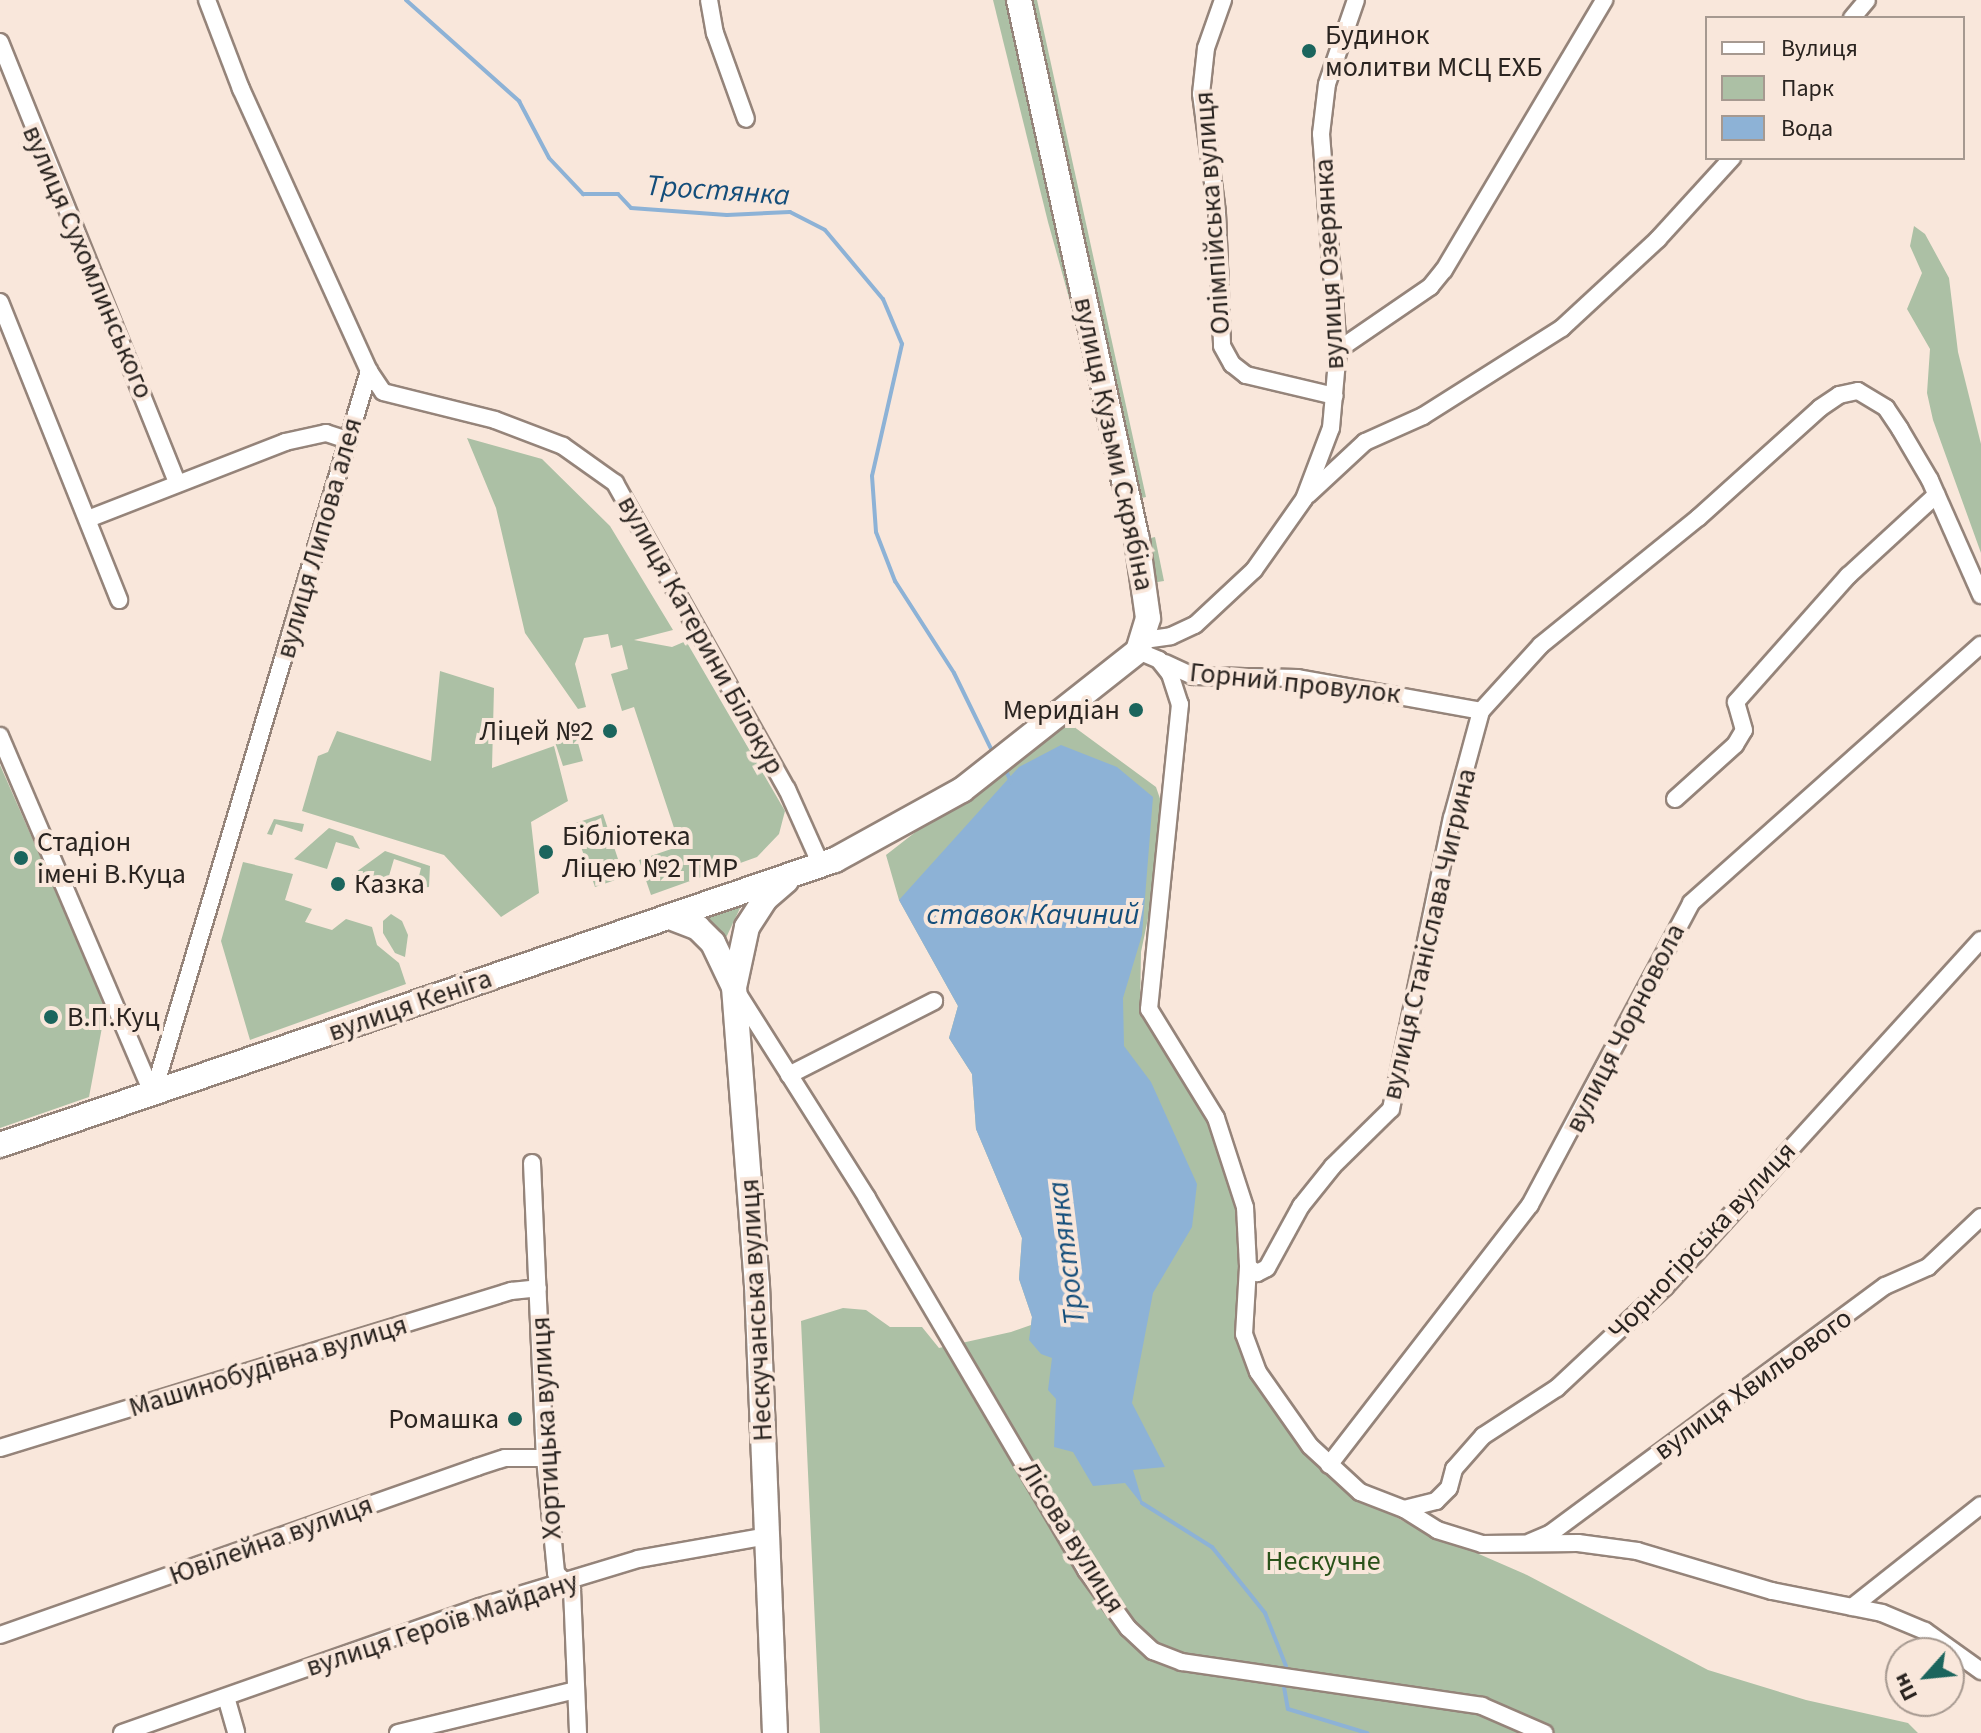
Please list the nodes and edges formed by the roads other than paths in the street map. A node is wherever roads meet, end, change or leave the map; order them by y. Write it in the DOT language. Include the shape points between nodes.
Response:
graph roads {
  1 [pos="207,0"];
  2 [pos="709,0"];
  3 [pos="1019,0"];
  4 [pos="1223,0"];
  5 [pos="1356,0"];
  6 [pos="1604,0"];
  7 [pos="1867,0"];
  8 [pos="1854,16"];
  9 [pos="0,42"];
  10 [pos="746,119"];
  11 [pos="1730,160"];
  12 [pos="0,302"];
  13 [pos="1338,350"];
  14 [pos="369,371"];
  15 [pos="1335,396"];
  16 [pos="348,440"];
  17 [pos="177,482"];
  18 [pos="1936,495"];
  19 [pos="1304,499"];
  20 [pos="88,519"];
  21 [pos="1981,595"];
  22 [pos="119,600"];
  23 [pos="1981,645"];
  24 [pos="1147,650"];
  25 [pos="1481,711"];
  26 [pos="0,736"];
  27 [pos="1675,799"];
  28 [pos="810,869"];
  29 [pos="670,917"];
  30 [pos="1981,940"];
  31 [pos="734,987"];
  32 [pos="934,1001"];
  33 [pos="789,1075"];
  34 [pos="153,1094"];
  35 [pos="0,1145"];
  36 [pos="532,1163"];
  37 [pos="1981,1217"];
  38 [pos="1248,1267"];
  39 [pos="538,1288"];
  40 [pos="0,1448"];
  41 [pos="545,1458"];
  42 [pos="1329,1465"];
  43 [pos="1981,1505"];
  44 [pos="1404,1509"];
  45 [pos="767,1536"];
  46 [pos="1521,1547"];
  47 [pos="566,1583"];
  48 [pos="1852,1607"];
  49 [pos="0,1635"];
  50 [pos="1981,1671"];
  51 [pos="576,1690"];
  52 [pos="226,1697"];
  53 [pos="122,1733"];
  54 [pos="236,1733"];
  55 [pos="398,1733"];
  56 [pos="578,1733"];
  57 [pos="775,1733"];
  58 [pos="1544,1733"];
  1 -- 14 [label="street" via="241,89"];
  2 -- 10 [label="street" via="715,33"];
  3 -- 24 [label="main road, вулиця Кузьми Скрябіна" via="1137,540 1147,604"];
  4 -- 15 [label="street, Олімпійська вулиця" via="1206,48 1201,94 1217,213 1222,346 1246,375"];
  5 -- 13 [label="street, вулиця Озерянка" via="1327,84 1321,134"];
  6 -- 13 [label="street" via="1444,270 1430,287"];
  7 -- 8 [label="street"];
  9 -- 17 [label="street, вулиця Сухомлинського"];
  11 -- 19 [label="street" via="1658,239 1562,328 1447,402 1365,442"];
  12 -- 20 [label="street"];
  13 -- 15 [label="street, вулиця Озерянка"];
  14 -- 16 [label="street, вулиця Липова алея"];
  14 -- 28 [label="street, вулиця Катерини Білокур" via="383,392 495,420 563,446 615,483 787,789"];
  15 -- 19 [label="street, вулиця Озерянка" via="1331,428"];
  16 -- 17 [label="street" via="326,433 285,442"];
  16 -- 34 [label="street, вулиця Липова алея"];
  17 -- 20 [label="street"];
  18 -- 21 [label="street, вулиця Станіслава Чигрина"];
  18 -- 25 [label="street, вулиця Станіслава Чигрина" via="1886,408 1858,391 1839,395 1541,645"];
  18 -- 27 [label="street" via="1848,576 1736,702 1744,730 1735,745"];
  19 -- 24 [label="street, вулиця Озерянка" via="1254,570 1215,609"];
  20 -- 22 [label="street"];
  23 -- 42 [label="street, вулиця Чорновола" via="1691,903 1530,1205"];
  24 -- 25 [label="street, Горний провулок" via="1193,676 1298,678"];
  24 -- 28 [label="main road" via="962,790 895,831"];
  24 -- 38 [label="street" via="1175,681 1180,704 1149,1009 1200,1085 1228,1148 1248,1221"];
  25 -- 38 [label="street, вулиця Станіслава Чигрина" via="1452,818 1391,1109 1301,1206 1267,1268 1257,1273"];
  26 -- 34 [label="street"];
  28 -- 29 [label="main road, вулиця Кеніга"];
  28 -- 31 [label="main road" via="765,899 747,927"];
  29 -- 31 [label="main road, Нескучанська вулиця" via="698,928 713,943"];
  29 -- 34 [label="main road, вулиця Кеніга"];
  30 -- 44 [label="street, Чорногірська вулиця" via="1665,1287 1557,1388 1483,1436 1454,1469 1449,1488 1436,1501"];
  31 -- 33 [label="street, Лісова вулиця"];
  31 -- 45 [label="main road, Нескучанська вулиця" via="757,1285"];
  32 -- 33 [label="street"];
  33 -- 58 [label="street, Лісова вулиця" via="1086,1570 1128,1628 1153,1651 1182,1662 1482,1706"];
  34 -- 35 [label="main road, вулиця Кеніга"];
  36 -- 39 [label="street, Хортицька вулиця"];
  37 -- 46 [label="street, вулиця Хвильового" via="1928,1267 1885,1286 1551,1533"];
  38 -- 42 [label="street" via="1244,1334 1249,1352 1292,1423"];
  39 -- 40 [label="street, Машинобудівна вулиця" via="511,1291"];
  39 -- 41 [label="street, Хортицька вулиця"];
  41 -- 47 [label="street, Хортицька вулиця" via="556,1573"];
  41 -- 49 [label="street, Ювілейна вулиця" via="505,1458 477,1467"];
  42 -- 44 [label="street" via="1360,1492"];
  43 -- 48 [label="street"];
  44 -- 46 [label="street" via="1437,1530 1482,1544"];
  45 -- 47 [label="street, вулиця Героїв Майдану" via="680,1547"];
  45 -- 57 [label="main road, Нескучанська вулиця"];
  46 -- 48 [label="street" via="1578,1543 1637,1551 1772,1591"];
  47 -- 51 [label="street, Хортицька вулиця" via="572,1589"];
  47 -- 52 [label="street, вулиця Героїв Майдану" via="466,1612"];
  48 -- 50 [label="street" via="1925,1631"];
  51 -- 55 [label="street"];
  51 -- 56 [label="street, Хортицька вулиця"];
  52 -- 53 [label="street, вулиця Героїв Майдану"];
  52 -- 54 [label="street"];
}
